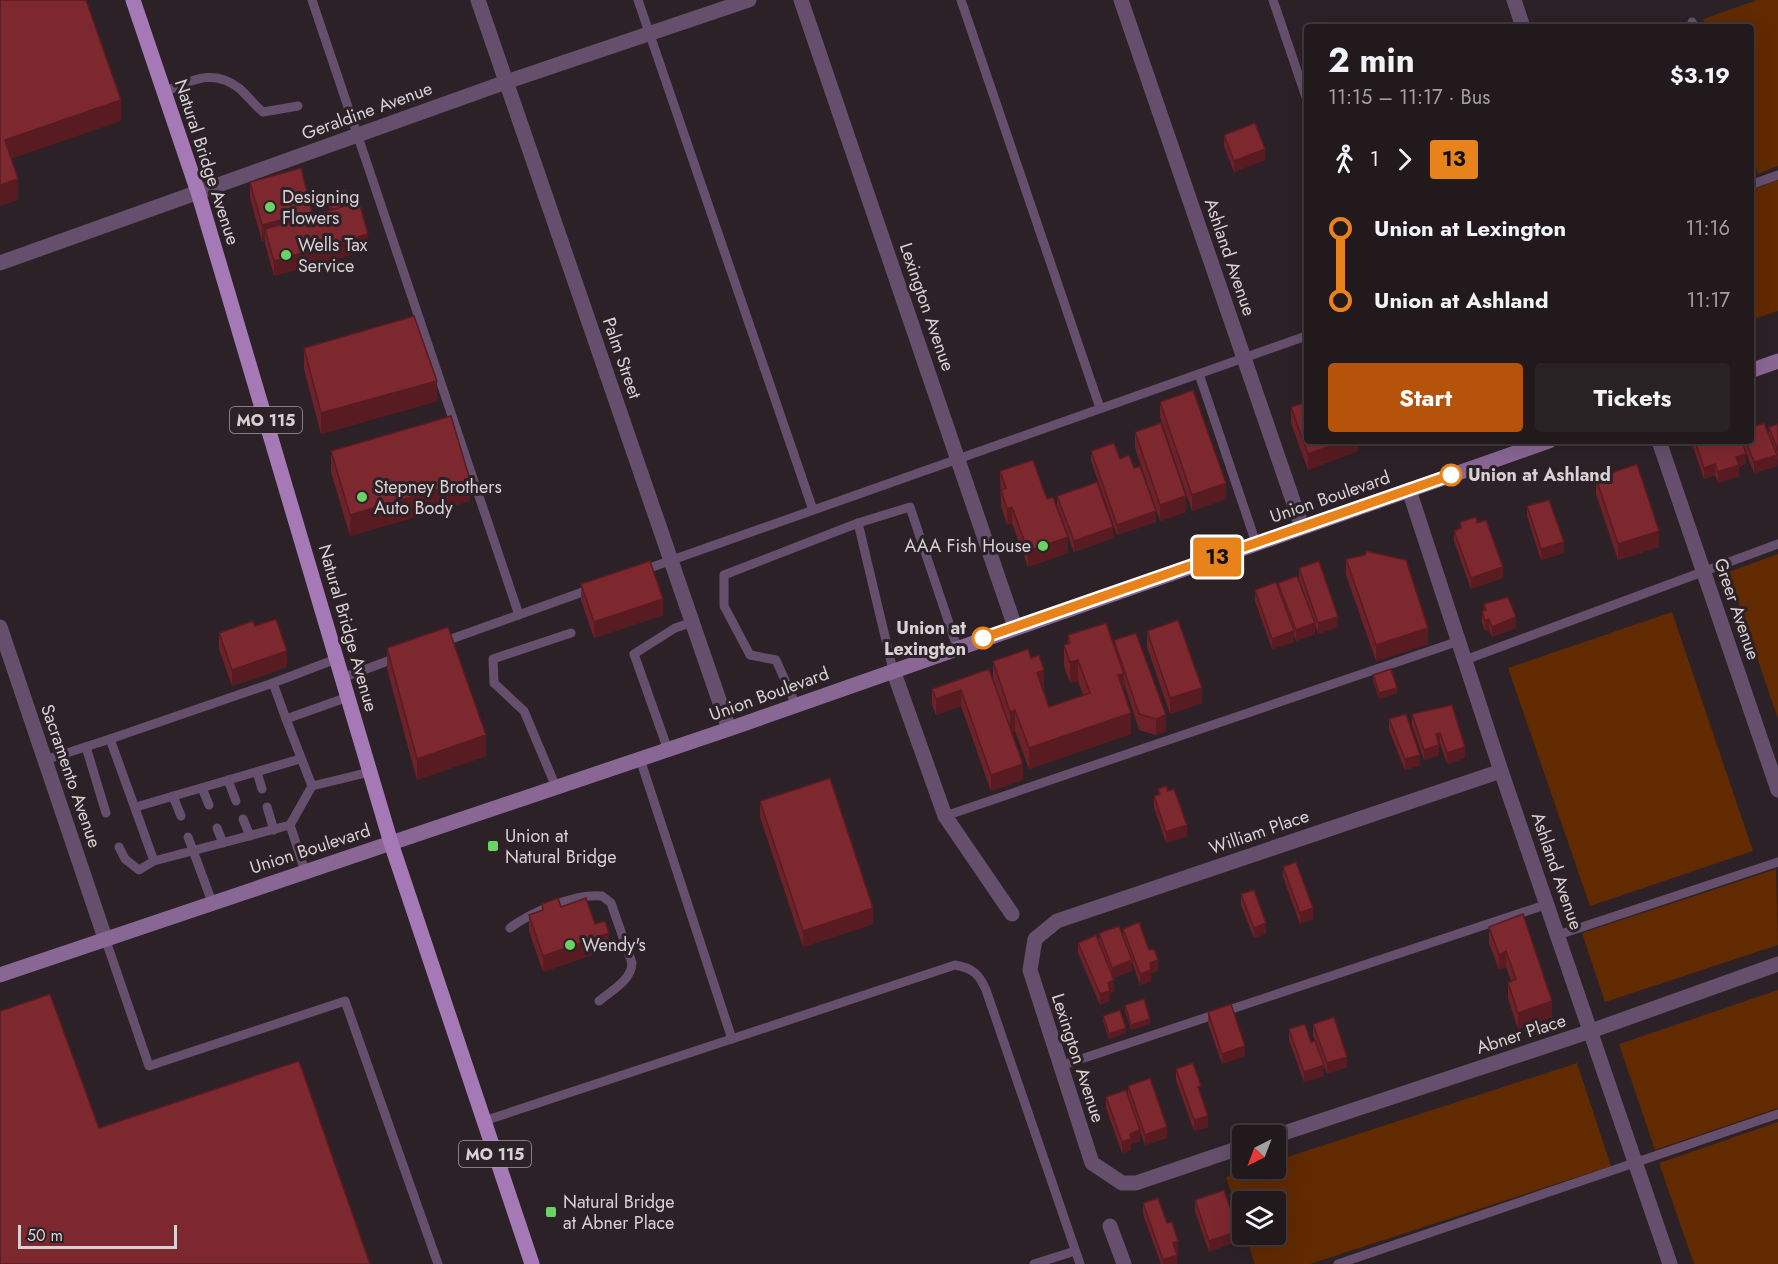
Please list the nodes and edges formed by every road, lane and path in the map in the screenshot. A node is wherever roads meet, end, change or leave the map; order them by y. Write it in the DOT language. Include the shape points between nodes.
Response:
graph roads {
  1 [pos="133,0"];
  2 [pos="312,0"];
  3 [pos="478,0"];
  4 [pos="638,0"];
  5 [pos="749,0"];
  6 [pos="801,0"];
  7 [pos="961,0"];
  8 [pos="1121,0"];
  9 [pos="1273,0"];
  10 [pos="1514,0"];
  11 [pos="1522,24"];
  12 [pos="649,34"];
  13 [pos="506,82"];
  14 [pos="1304,91"];
  15 [pos="164,92"];
  16 [pos="298,106"];
  17 [pos="358,135"];
  18 [pos="1778,175"];
  19 [pos="1754,184"];
  20 [pos="198,192"];
  21 [pos="0,262"];
  22 [pos="1304,337"];
  23 [pos="1244,358"];
  24 [pos="1778,361"];
  25 [pos="1754,370"];
  26 [pos="1199,374"];
  27 [pos="1100,408"];
  28 [pos="1535,444"];
  29 [pos="1660,444"];
  30 [pos="958,459"];
  31 [pos="1409,490"];
  32 [pos="813,510"];
  33 [pos="858,523"];
  34 [pos="1302,527"];
  35 [pos="1256,543"];
  36 [pos="1778,544"];
  37 [pos="671,560"];
  38 [pos="1703,570"];
  39 [pos="627,576"];
  40 [pos="606,584"];
  41 [pos="519,615"];
  42 [pos="693,622"];
  43 [pos="0,627"];
  44 [pos="1015,627"];
  45 [pos="571,633"];
  46 [pos="1459,641"];
  47 [pos="430,646"];
  48 [pos="957,647"];
  49 [pos="408,654"];
  50 [pos="336,659"];
  51 [pos="1465,660"];
  52 [pos="893,670"];
  53 [pos="342,678"];
  54 [pos="273,683"];
  55 [pos="348,696"];
  56 [pos="796,705"];
  57 [pos="286,719"];
  58 [pos="729,729"];
  59 [pos="110,739"];
  60 [pos="86,747"];
  61 [pos="668,750"];
  62 [pos="300,759"];
  63 [pos="640,759"];
  64 [pos="45,760"];
  65 [pos="1501,771"];
  66 [pos="257,772"];
  67 [pos="370,772"];
  68 [pos="228,780"];
  69 [pos="312,786"];
  70 [pos="556,787"];
  71 [pos="202,788"];
  72 [pos="262,789"];
  73 [pos="1778,790"];
  74 [pos="173,796"];
  75 [pos="236,801"];
  76 [pos="209,805"];
  77 [pos="136,807"];
  78 [pos="267,807"];
  79 [pos="106,813"];
  80 [pos="181,816"];
  81 [pos="945,816"];
  82 [pos="243,819"];
  83 [pos="290,825"];
  84 [pos="217,828"];
  85 [pos="274,830"];
  86 [pos="250,836"];
  87 [pos="188,837"];
  88 [pos="223,843"];
  89 [pos="391,843"];
  90 [pos="119,847"];
  91 [pos="195,851"];
  92 [pos="154,861"];
  93 [pos="1778,862"];
  94 [pos="305,871"];
  95 [pos="212,902"];
  96 [pos="1548,904"];
  97 [pos="1012,914"];
  98 [pos="510,928"];
  99 [pos="1558,935"];
  100 [pos="105,938"];
  101 [pos="1035,939"];
  102 [pos="1778,964"];
  103 [pos="0,975"];
  104 [pos="598,1001"];
  105 [pos="1591,1031"];
  106 [pos="732,1039"];
  107 [pos="1060,1066"];
  108 [pos="1778,1114"];
  109 [pos="484,1121"];
  110 [pos="1286,1132"];
  111 [pos="1232,1150"];
  112 [pos="1636,1162"];
  113 [pos="1110,1226"];
  114 [pos="1075,1251"];
  115 [pos="438,1264"];
  116 [pos="532,1264"];
  117 [pos="1034,1264"];
  118 [pos="1080,1264"];
  119 [pos="1124,1264"];
  120 [pos="1338,1264"];
  121 [pos="1670,1264"];
  1 -- 15 [label="main road, Natural Bridge Avenue / MO 115"];
  2 -- 17 [label="lane"];
  3 -- 13 [label="street, Palm Street"];
  4 -- 12 [label="lane"];
  5 -- 12 [label="street, Geraldine Avenue"];
  6 -- 30 [label="street, Lexington Avenue"];
  7 -- 27 [label="lane"];
  8 -- 23 [label="street, Ashland Avenue"];
  9 -- 14 [label="lane"];
  10 -- 11 [label="street"];
  12 -- 13 [label="street, Geraldine Avenue"];
  12 -- 32 [label="lane"];
  13 -- 17 [label="street, Geraldine Avenue"];
  13 -- 37 [label="street, Palm Street"];
  15 -- 16 [label="lane" via="204,76 215,76 230,81 263,112"];
  15 -- 20 [label="main road, Natural Bridge Avenue / MO 115"];
  17 -- 20 [label="street, Geraldine Avenue"];
  17 -- 41 [label="lane"];
  18 -- 19 [label="lane"];
  20 -- 21 [label="street, Geraldine Avenue"];
  20 -- 50 [label="main road, Natural Bridge Avenue / MO 115"];
  22 -- 23 [label="lane"];
  23 -- 26 [label="lane"];
  23 -- 34 [label="street, Ashland Avenue"];
  24 -- 25 [label="main road"];
  26 -- 27 [label="lane"];
  26 -- 35 [label="lane"];
  27 -- 30 [label="lane"];
  28 -- 31 [label="main road, Union Boulevard"];
  29 -- 38 [label="street, Greer Avenue"];
  30 -- 32 [label="lane"];
  30 -- 44 [label="street, Lexington Avenue"];
  31 -- 34 [label="main road, Union Boulevard"];
  31 -- 46 [label="street, Ashland Avenue"];
  32 -- 37 [label="lane"];
  33 -- 48 [label="lane" via="910,507"];
  33 -- 52 [label="lane"];
  33 -- 56 [label="lane" via="724,575 724,606 750,655 776,660"];
  34 -- 35 [label="main road, Union Boulevard"];
  35 -- 44 [label="main road, Union Boulevard"];
  36 -- 38 [label="lane"];
  37 -- 39 [label="lane"];
  37 -- 42 [label="street, Palm Street"];
  38 -- 51 [label="lane"];
  38 -- 73 [label="street, Greer Avenue"];
  40 -- 41 [label="lane"];
  41 -- 47 [label="lane"];
  42 -- 58 [label="street, Palm Street"];
  42 -- 61 [label="lane" via="675,628 634,654"];
  43 -- 64 [label="street, Sacramento Avenue"];
  44 -- 48 [label="main road, Union Boulevard"];
  45 -- 70 [label="lane" via="492,659 494,683 524,711"];
  46 -- 51 [label="street, Ashland Avenue"];
  46 -- 81 [label="lane"];
  48 -- 52 [label="main road, Union Boulevard"];
  49 -- 53 [label="lane"];
  50 -- 53 [label="main road, Natural Bridge Avenue / MO 115"];
  50 -- 54 [label="lane"];
  51 -- 65 [label="street, Ashland Avenue"];
  52 -- 56 [label="main road, Union Boulevard"];
  52 -- 81 [label="street"];
  53 -- 55 [label="main road, Natural Bridge Avenue / MO 115"];
  54 -- 57 [label="lane"];
  54 -- 59 [label="lane"];
  55 -- 57 [label="lane"];
  55 -- 67 [label="main road, Natural Bridge Avenue / MO 115"];
  56 -- 58 [label="main road, Union Boulevard"];
  57 -- 62 [label="lane"];
  58 -- 61 [label="main road, Union Boulevard"];
  59 -- 60 [label="lane"];
  59 -- 77 [label="lane"];
  60 -- 64 [label="lane"];
  60 -- 79 [label="lane"];
  61 -- 63 [label="main road, Union Boulevard"];
  62 -- 66 [label="lane"];
  62 -- 69 [label="lane"];
  63 -- 70 [label="main road, Union Boulevard"];
  63 -- 106 [label="lane"];
  64 -- 100 [label="street, Sacramento Avenue"];
  65 -- 96 [label="street, Ashland Avenue"];
  65 -- 101 [label="street, William Place" via="1057,921"];
  66 -- 68 [label="lane"];
  66 -- 72 [label="lane"];
  67 -- 69 [label="lane"];
  67 -- 89 [label="main road, Natural Bridge Avenue / MO 115"];
  68 -- 71 [label="lane"];
  68 -- 75 [label="lane"];
  69 -- 83 [label="lane"];
  70 -- 89 [label="main road, Union Boulevard"];
  71 -- 74 [label="lane"];
  71 -- 76 [label="lane"];
  74 -- 77 [label="lane"];
  74 -- 80 [label="lane"];
  77 -- 92 [label="lane"];
  78 -- 85 [label="lane"];
  81 -- 97 [label="street"];
  82 -- 86 [label="lane"];
  83 -- 85 [label="lane"];
  83 -- 94 [label="lane"];
  84 -- 88 [label="lane"];
  85 -- 86 [label="lane"];
  86 -- 88 [label="lane"];
  87 -- 91 [label="lane"];
  88 -- 91 [label="lane"];
  89 -- 94 [label="main road, Union Boulevard"];
  89 -- 109 [label="main road, Natural Bridge Avenue / MO 115"];
  90 -- 92 [label="lane" via="134,869"];
  91 -- 92 [label="lane"];
  91 -- 95 [label="lane"];
  93 -- 99 [label="lane"];
  94 -- 95 [label="main road, Union Boulevard"];
  95 -- 100 [label="main road, Union Boulevard"];
  96 -- 99 [label="street, Ashland Avenue"];
  96 -- 107 [label="lane"];
  98 -- 104 [label="lane" via="522,919 580,897 602,896 611,903 632,971"];
  99 -- 105 [label="street, Ashland Avenue"];
  100 -- 103 [label="main road, Union Boulevard"];
  100 -- 115 [label="lane" via="149,1066 345,1001"];
  101 -- 107 [label="street, Lexington Avenue" via="1030,970"];
  102 -- 105 [label="street, Abner Place"];
  105 -- 110 [label="street, Abner Place"];
  105 -- 112 [label="street, Ashland Avenue"];
  106 -- 109 [label="lane"];
  106 -- 114 [label="lane" via="956,965 967,967 979,975 986,990"];
  107 -- 111 [label="street, Lexington Avenue" via="1092,1163 1122,1183 1136,1183"];
  108 -- 112 [label="lane"];
  109 -- 116 [label="main road, Natural Bridge Avenue / MO 115"];
  112 -- 120 [label="lane"];
  112 -- 121 [label="street, Ashland Avenue"];
  113 -- 119 [label="street"];
  114 -- 117 [label="lane"];
  114 -- 118 [label="lane"];
}
